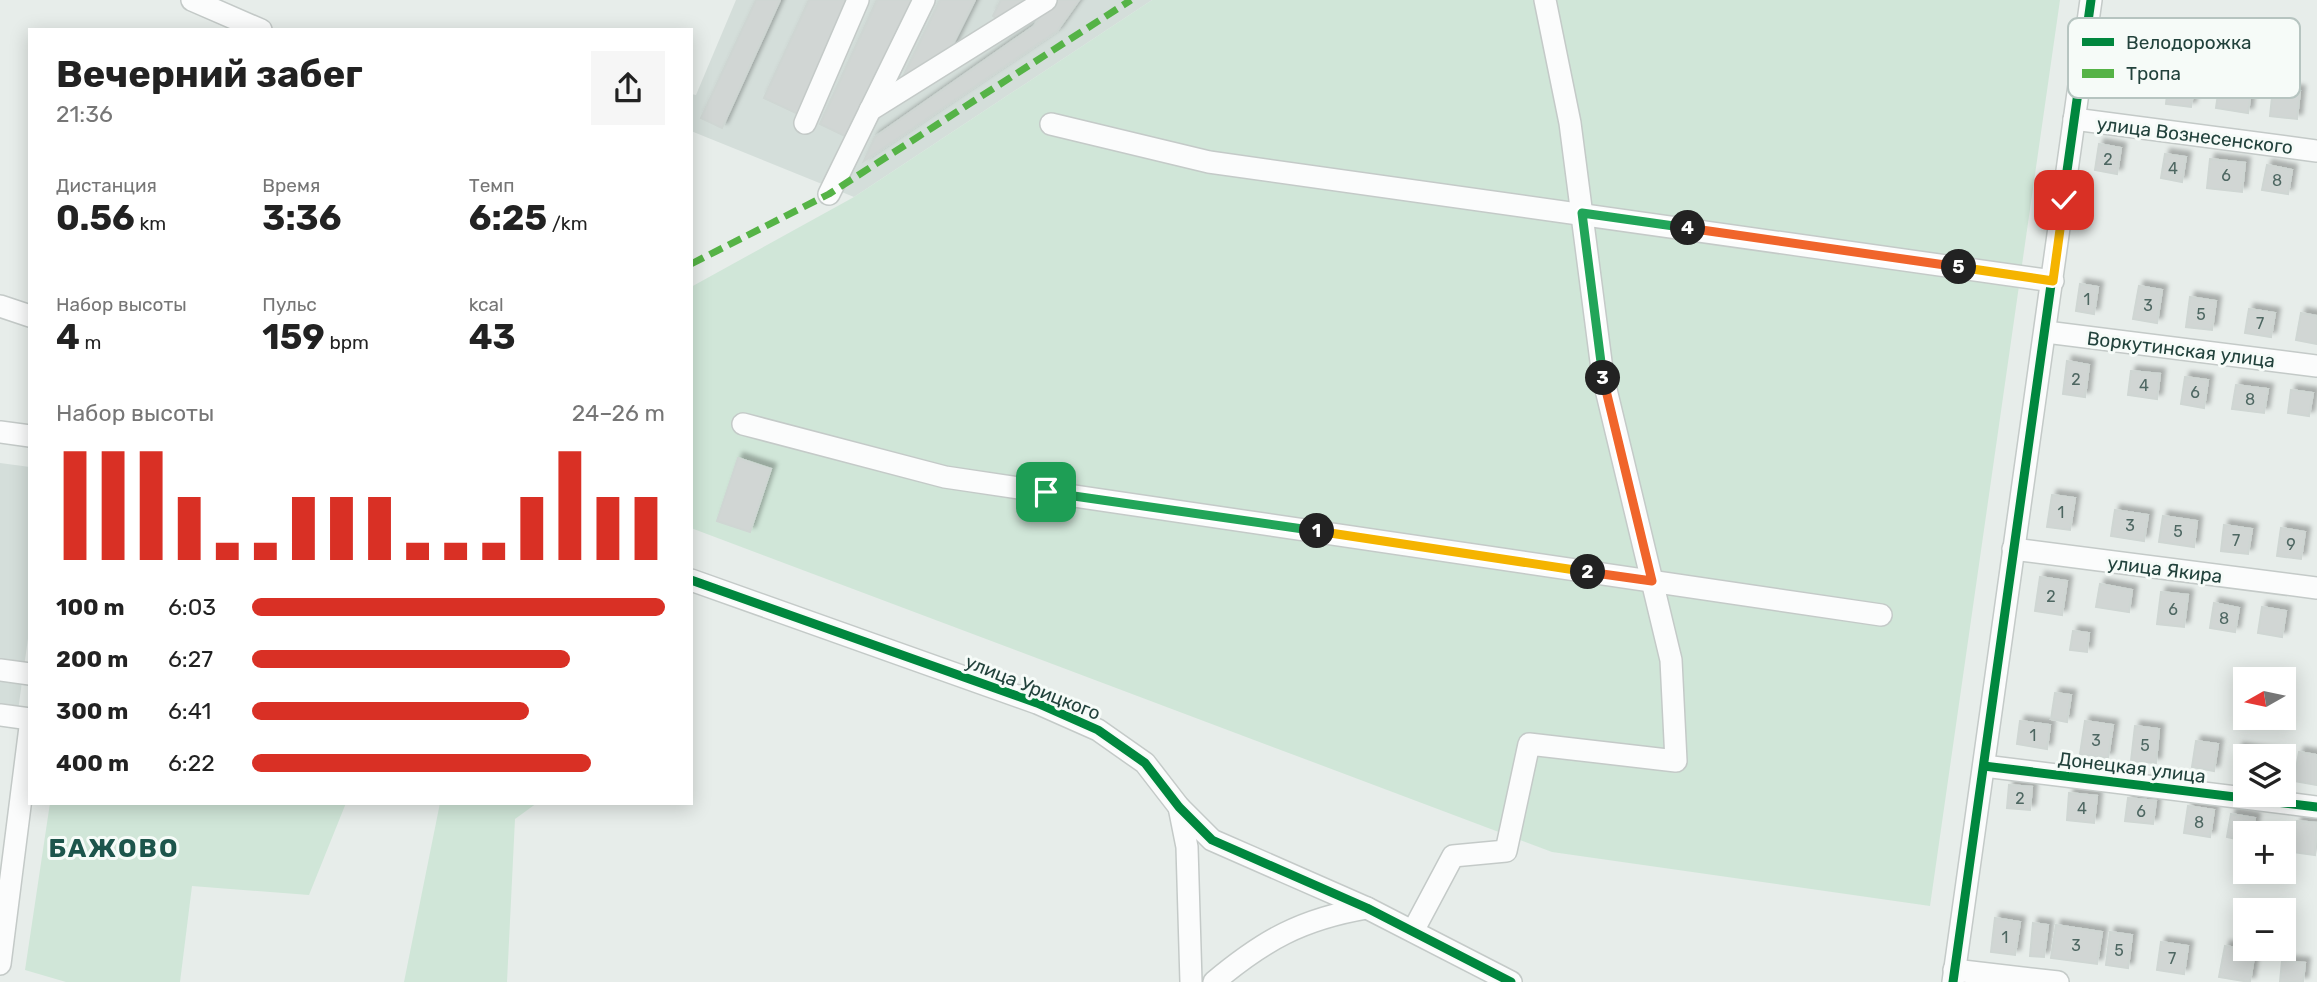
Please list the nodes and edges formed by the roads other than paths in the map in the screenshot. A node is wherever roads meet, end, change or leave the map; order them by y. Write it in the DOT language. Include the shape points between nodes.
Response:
graph roads {
  1 [pos="192,0"];
  2 [pos="858,0"];
  3 [pos="924,0"];
  4 [pos="1045,0"];
  5 [pos="1545,0"];
  6 [pos="2091,0"];
  7 [pos="2088,18"];
  8 [pos="256,28"];
  9 [pos="2077,98"];
  10 [pos="870,110"];
  11 [pos="2074,119"];
  12 [pos="805,123"];
  13 [pos="1051,124"];
  14 [pos="2317,151"];
  15 [pos="829,194"];
  16 [pos="1582,213"];
  17 [pos="2053,281"];
  18 [pos="0,306"];
  19 [pos="28,315"];
  20 [pos="2046,332"];
  21 [pos="2317,366"];
  22 [pos="743,424"];
  23 [pos="0,432"];
  24 [pos="28,436"];
  25 [pos="2013,549"];
  26 [pos="693,581"];
  27 [pos="1652,581"];
  28 [pos="2317,589"];
  29 [pos="1881,615"];
  30 [pos="0,670"];
  31 [pos="28,674"];
  32 [pos="0,715"];
  33 [pos="28,719"];
  34 [pos="28,743"];
  35 [pos="1984,766"];
  36 [pos="1179,807"];
  37 [pos="2317,807"];
  38 [pos="1367,908"];
  39 [pos="1413,931"];
  40 [pos="0,964"];
  41 [pos="1954,976"];
  42 [pos="1191,982"];
  43 [pos="1214,982"];
  44 [pos="1511,982"];
  45 [pos="2058,982"];
  1 -- 8 [label="street"];
  2 -- 12 [label="street"];
  3 -- 10 [label="street"];
  4 -- 10 [label="street"];
  5 -- 16 [label="street" via="1570,122"];
  6 -- 7 [label="street"];
  9 -- 11 [label="street"];
  10 -- 15 [label="street"];
  11 -- 14 [label="street, улица Вознесенского"];
  11 -- 17 [label="street"];
  13 -- 16 [label="street" via="1209,162"];
  16 -- 17 [label="street"];
  16 -- 27 [label="street" via="1603,377"];
  17 -- 20 [label="street"];
  18 -- 19 [label="street"];
  20 -- 21 [label="street, Воркутинская улица"];
  20 -- 25 [label="street"];
  22 -- 27 [label="street" via="945,477"];
  23 -- 24 [label="street"];
  25 -- 28 [label="street, улица Якира"];
  25 -- 35 [label="street"];
  26 -- 36 [label="street, улица Урицкого" via="1037,703 1098,730 1145,763"];
  27 -- 29 [label="street"];
  27 -- 39 [label="street" via="1671,660 1675,761 1529,744 1506,851 1452,856"];
  30 -- 31 [label="street"];
  32 -- 33 [label="street"];
  34 -- 40 [label="street"];
  35 -- 37 [label="street, Донецкая улица"];
  35 -- 41 [label="street"];
  36 -- 38 [label="street, улица Урицкого" via="1212,841"];
  36 -- 42 [label="street" via="1186,847"];
  38 -- 39 [label="street, улица Урицкого"];
  38 -- 43 [label="street" via="1323,916 1285,932"];
  39 -- 44 [label="street, улица Урицкого"];
  41 -- 45 [label="street"];
}
